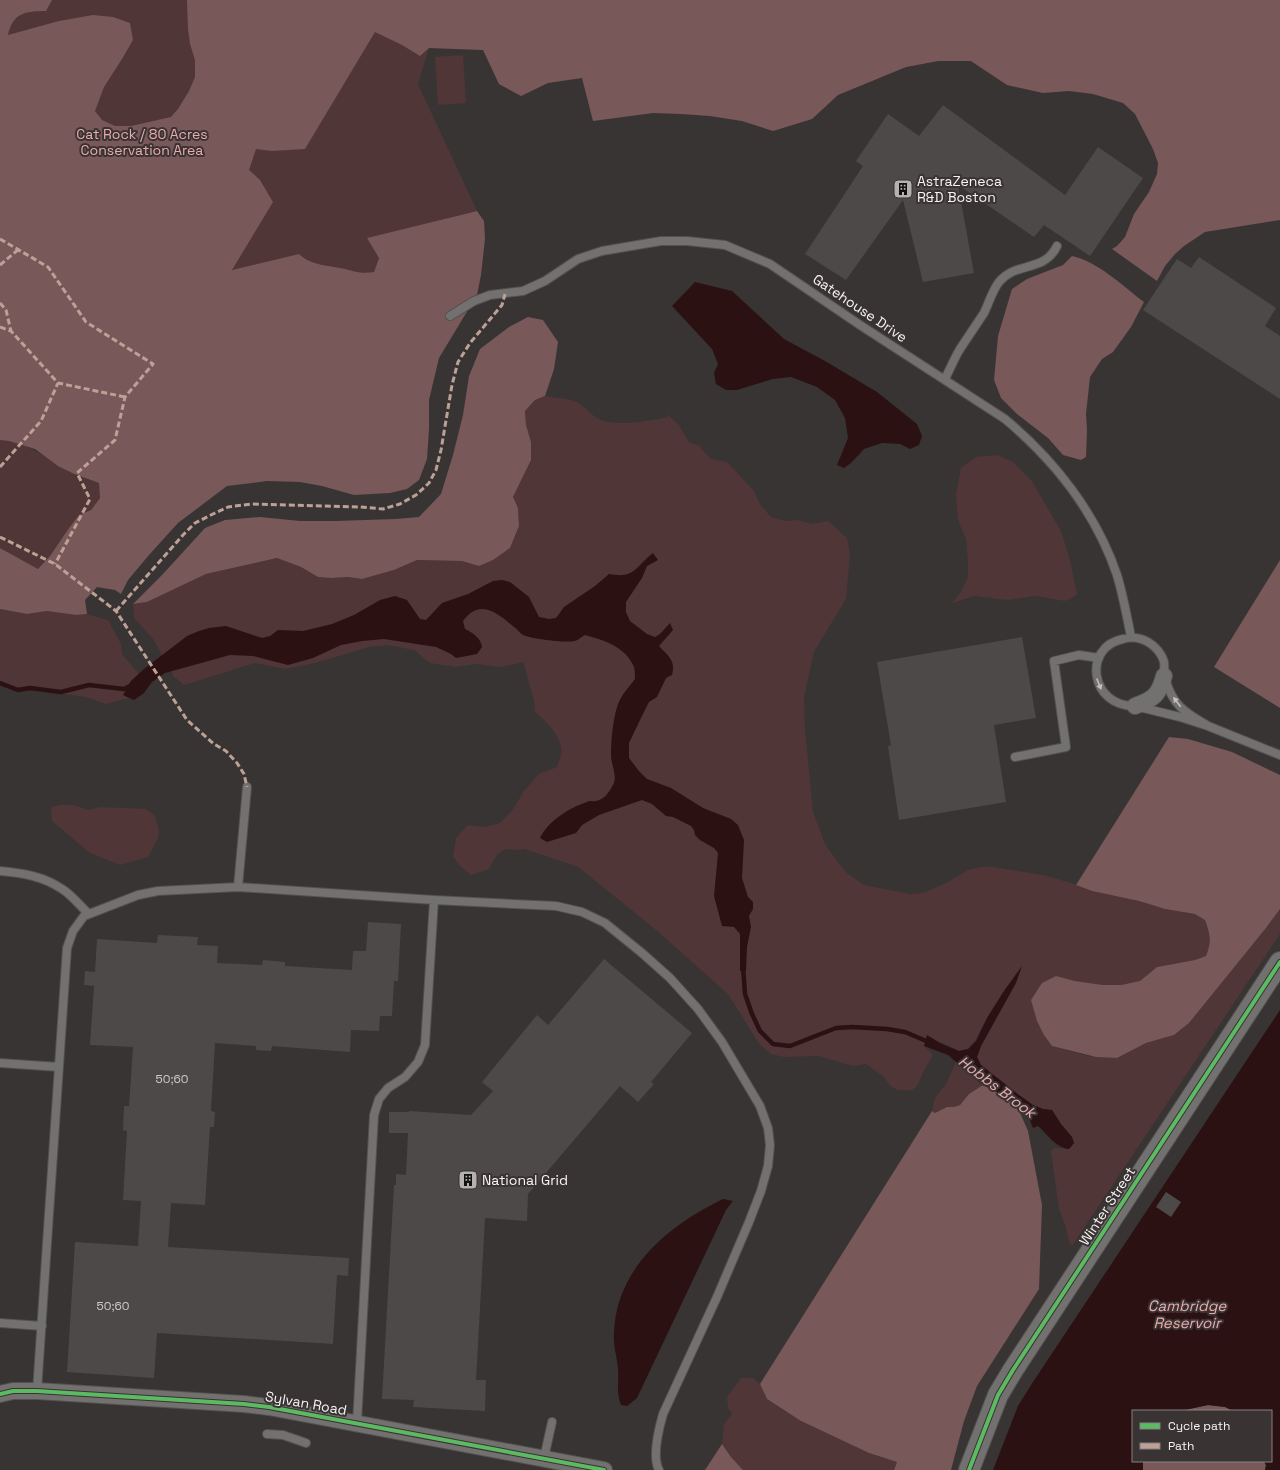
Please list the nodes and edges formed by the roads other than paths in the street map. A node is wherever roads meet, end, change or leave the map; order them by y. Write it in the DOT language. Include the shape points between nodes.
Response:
graph roads {
  1 [pos="1057,246"];
  2 [pos="450,316"];
  3 [pos="945,380"];
  4 [pos="1131,637"];
  5 [pos="1099,658"];
  6 [pos="1164,676"];
  7 [pos="1135,706"];
  8 [pos="1208,726"];
  9 [pos="1280,755"];
  10 [pos="1015,756"];
  11 [pos="247,787"];
  12 [pos="0,872"];
  13 [pos="238,888"];
  14 [pos="434,900"];
  15 [pos="89,914"];
  16 [pos="1280,962"];
  17 [pos="0,1063"];
  18 [pos="59,1067"];
  19 [pos="0,1323"];
  20 [pos="42,1326"];
  21 [pos="37,1392"];
  22 [pos="0,1394"];
  23 [pos="552,1422"];
  24 [pos="357,1423"];
  25 [pos="267,1434"];
  26 [pos="306,1443"];
  27 [pos="544,1458"];
  28 [pos="604,1470"];
  29 [pos="659,1470"];
  30 [pos="969,1470"];
  1 -- 3 [label="lane" via="1046,260 1018,269 998,283"];
  2 -- 3 [label="lane, Gatehouse Drive" via="474,301 490,295 523,291 545,281 578,259 602,251 661,240 687,240 725,245 770,264"];
  3 -- 4 [label="lane, Gatehouse Drive" via="1004,419 1026,437 1054,466 1078,498 1096,528 1116,574"];
  4 -- 5 [label="lane" via="1110,644"];
  4 -- 6 [label="lane" via="1139,638 1153,646 1161,655"];
  5 -- 7 [label="lane, one-way" via="1097,678 1104,694 1114,702"];
  5 -- 10 [label="lane" via="1079,655 1054,661 1066,747"];
  6 -- 7 [label="street" via="1161,688 1153,698"];
  8 -- 6 [label="lane, one-way" via="1187,713 1177,703"];
  7 -- 8 [label="lane"];
  8 -- 9 [label="lane"];
  11 -- 13 [label="lane"];
  12 -- 15 [label="lane" via="39,877 62,889"];
  13 -- 14 [label="lane"];
  13 -- 15 [label="lane" via="151,892"];
  14 -- 24 [label="lane" via="425,1045 418,1062 379,1099 374,1115"];
  14 -- 29 [label="lane" via="556,906 582,912 605,923 670,978 698,1009 722,1042 760,1106 768,1128 768,1166 761,1191 733,1261 664,1414 656,1450"];
  15 -- 18 [label="lane" via="84,916 73,931 67,948"];
  16 -- 30 [label="street, Winter Street" via="1013,1370 998,1395"];
  17 -- 18 [label="lane"];
  18 -- 20 [label="lane"];
  19 -- 20 [label="lane"];
  20 -- 21 [label="lane"];
  21 -- 22 [label="street, Sylvan Road"];
  21 -- 24 [label="street, Sylvan Road" via="244,1404"];
  23 -- 27 [label="lane"];
  24 -- 27 [label="street, Sylvan Road"];
  25 -- 26 [label="lane" via="283,1435"];
  27 -- 28 [label="street, Sylvan Road"];
}
